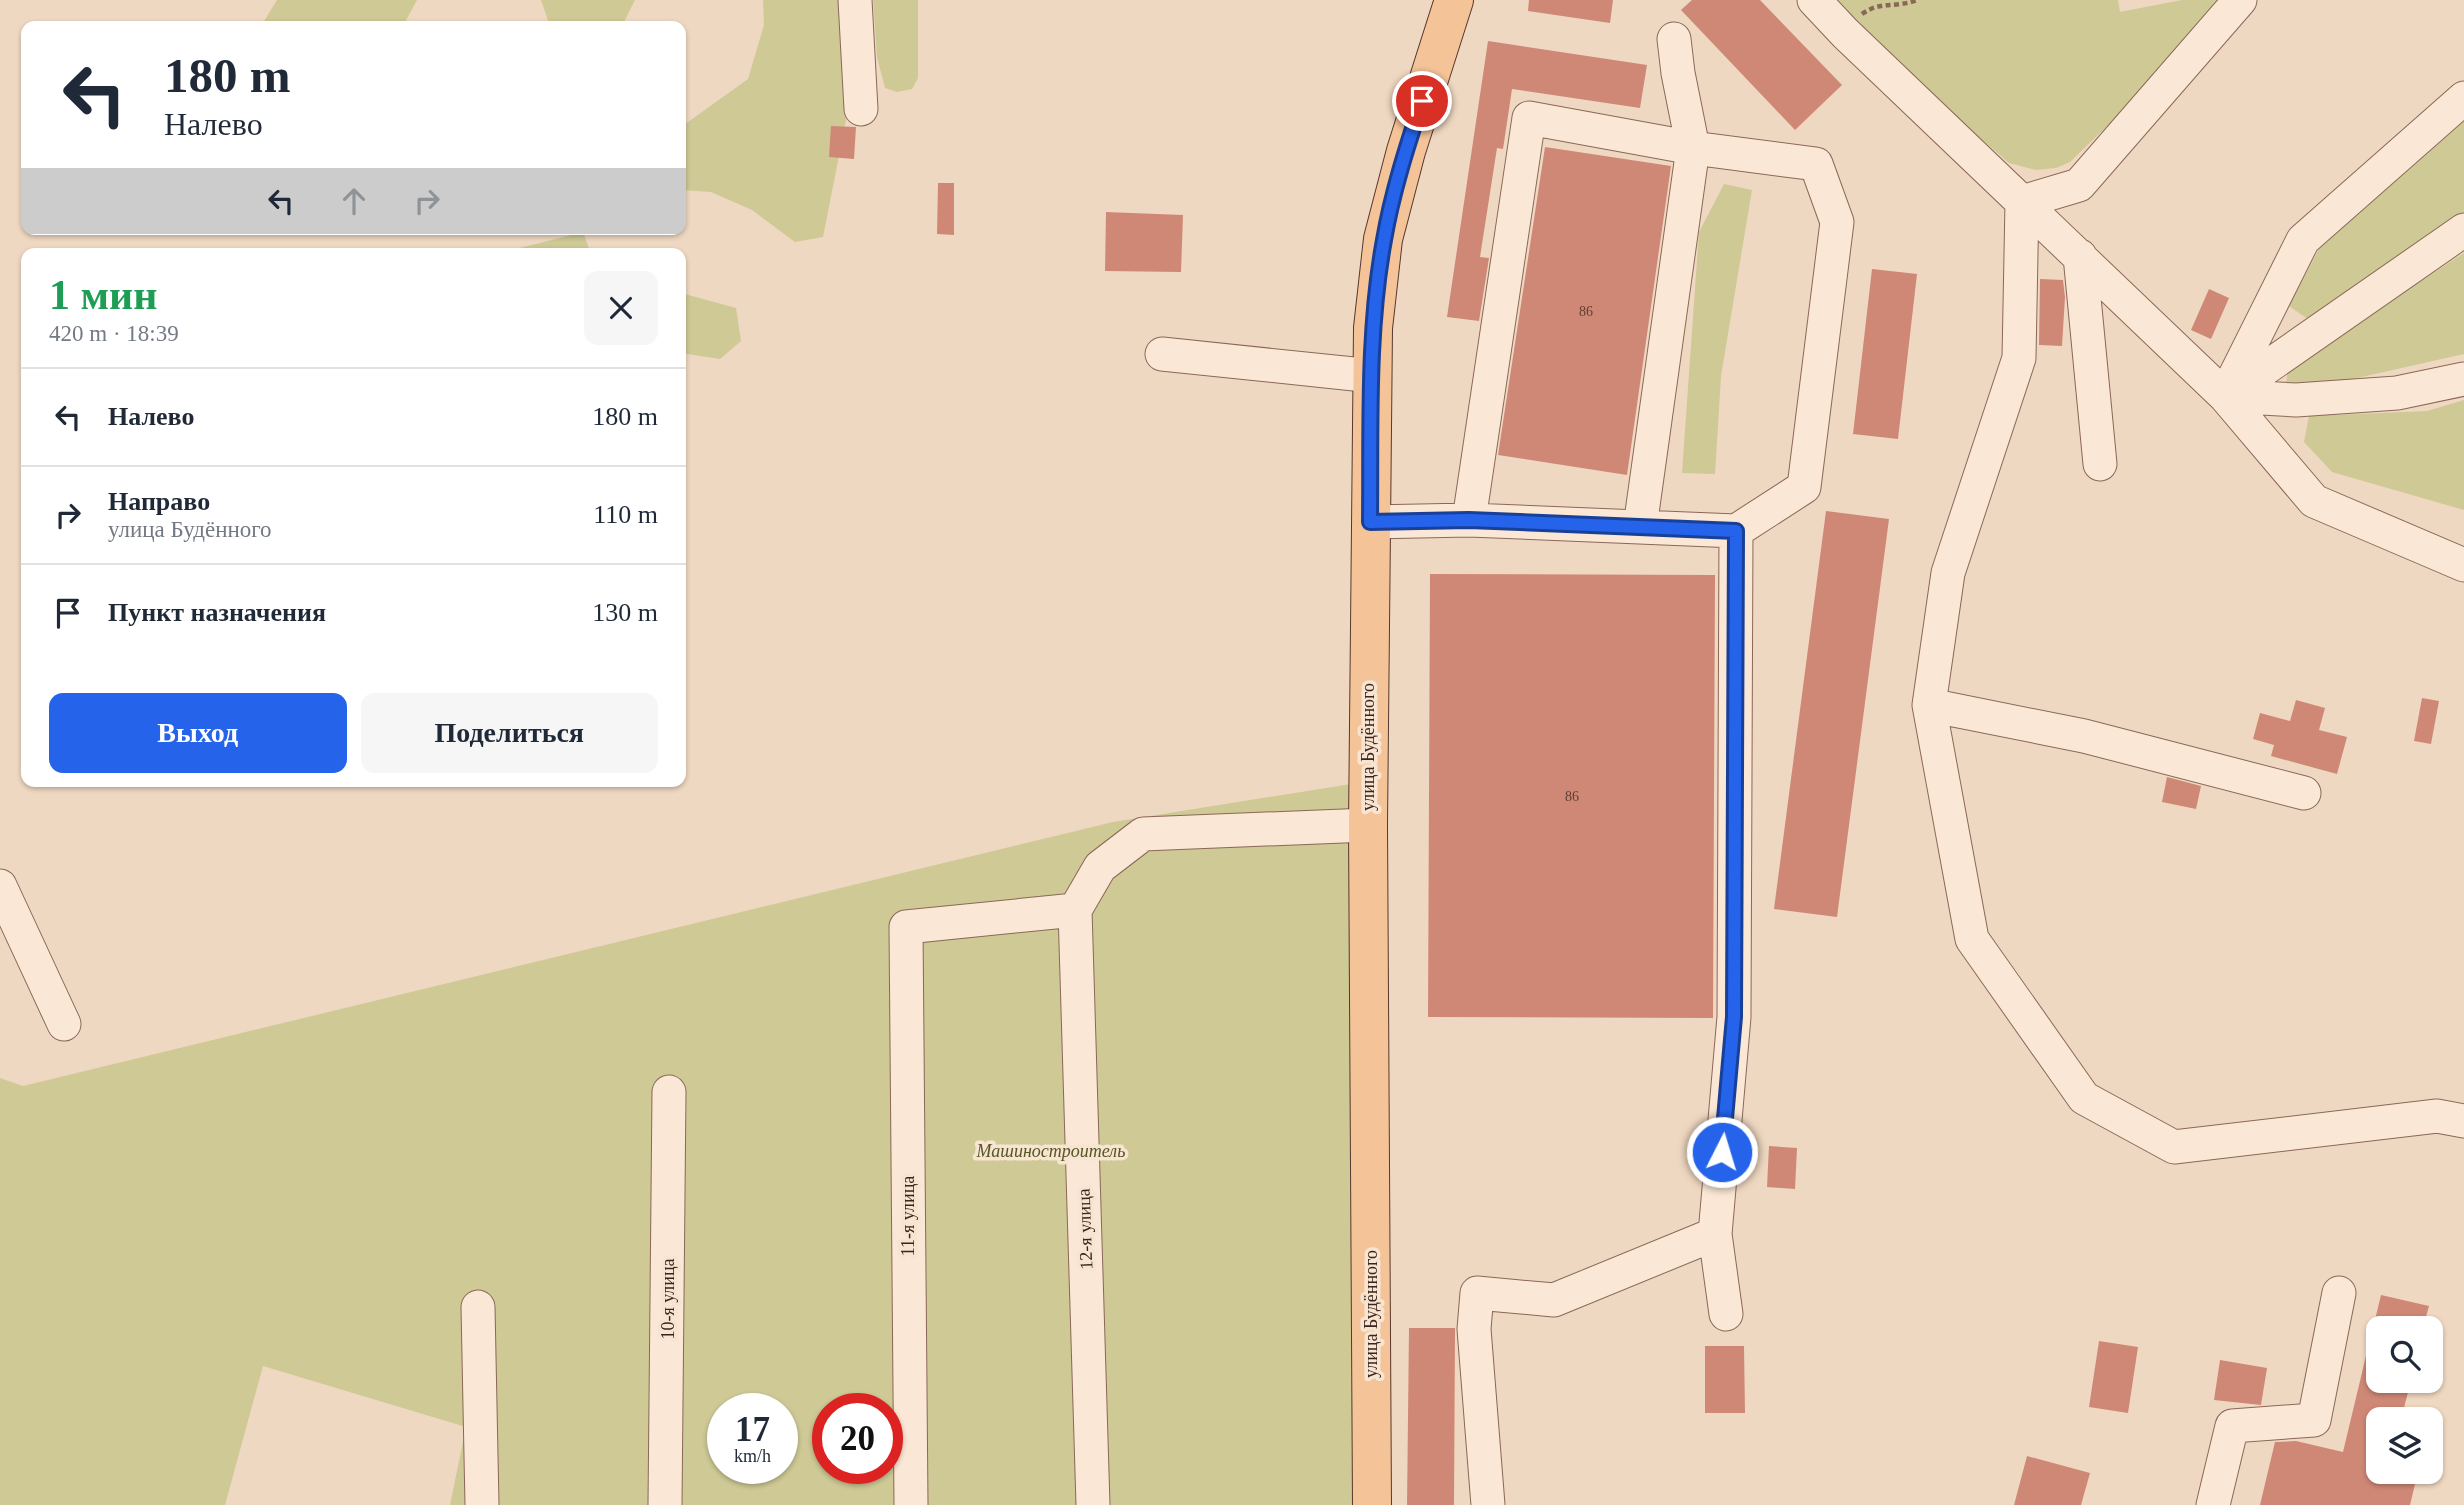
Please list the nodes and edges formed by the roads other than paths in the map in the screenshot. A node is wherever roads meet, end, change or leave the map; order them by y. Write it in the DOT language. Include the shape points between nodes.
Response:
graph roads {
  1 [pos="855,0"];
  2 [pos="1454,0"];
  3 [pos="1814,0"];
  4 [pos="2240,0"];
  5 [pos="1674,39"];
  6 [pos="2464,98"];
  7 [pos="861,109"];
  8 [pos="1693,148"];
  9 [pos="2022,202"];
  10 [pos="2464,230"];
  11 [pos="2080,256"];
  12 [pos="1162,354"];
  13 [pos="1373,376"];
  14 [pos="2464,379"];
  15 [pos="2225,396"];
  16 [pos="2100,464"];
  17 [pos="1469,520"];
  18 [pos="1370,522"];
  19 [pos="1640,527"];
  20 [pos="1736,531"];
  21 [pos="2464,565"];
  22 [pos="1929,705"];
  23 [pos="2304,793"];
  24 [pos="1368,825"];
  25 [pos="0,886"];
  26 [pos="1075,910"];
  27 [pos="64,1024"];
  28 [pos="669,1092"];
  29 [pos="2464,1121"];
  30 [pos="1715,1234"];
  31 [pos="2339,1293"];
  32 [pos="478,1307"];
  33 [pos="1726,1314"];
  34 [pos="482,1505"];
  35 [pos="666,1505"];
  36 [pos="911,1505"];
  37 [pos="1093,1505"];
  38 [pos="1371,1505"];
  39 [pos="1488,1505"];
  40 [pos="2213,1505"];
  1 -- 7 [label="street"];
  2 -- 13 [label="main road, улица Будённого" via="1405,151 1384,239 1373,328"];
  3 -- 9 [label="street"];
  4 -- 9 [label="street" via="2079,185"];
  5 -- 8 [label="street"];
  6 -- 15 [label="street" via="2303,240"];
  8 -- 17 [label="street" via="1529,118"];
  8 -- 19 [label="street"];
  8 -- 20 [label="street" via="1816,164 1838,222 1804,487"];
  9 -- 11 [label="street"];
  9 -- 22 [label="street" via="2019,358 1948,573"];
  10 -- 15 [label="street"];
  11 -- 15 [label="street"];
  11 -- 16 [label="street"];
  12 -- 13 [label="street"];
  13 -- 18 [label="main road, улица Будённого"];
  14 -- 15 [label="street" via="2397,394 2296,400"];
  15 -- 21 [label="street" via="2314,501"];
  17 -- 18 [label="street"];
  17 -- 19 [label="street"];
  18 -- 24 [label="main road, улица Будённого"];
  19 -- 20 [label="street"];
  20 -- 30 [label="street" via="1734,1017"];
  22 -- 23 [label="street" via="2084,736"];
  22 -- 29 [label="street" via="1972,939 2084,1098 2174,1147 2437,1116"];
  24 -- 26 [label="street" via="1143,834 1100,867"];
  24 -- 38 [label="main road, улица Будённого"];
  25 -- 27 [label="street"];
  26 -- 36 [label="street, 11-я улица" via="905,927"];
  26 -- 37 [label="street, 12-я улица"];
  28 -- 35 [label="street, 10-я улица"];
  30 -- 33 [label="street"];
  30 -- 39 [label="street" via="1554,1300 1477,1293 1474,1329"];
  31 -- 40 [label="street" via="2314,1420 2232,1426"];
  32 -- 34 [label="street"];
}
